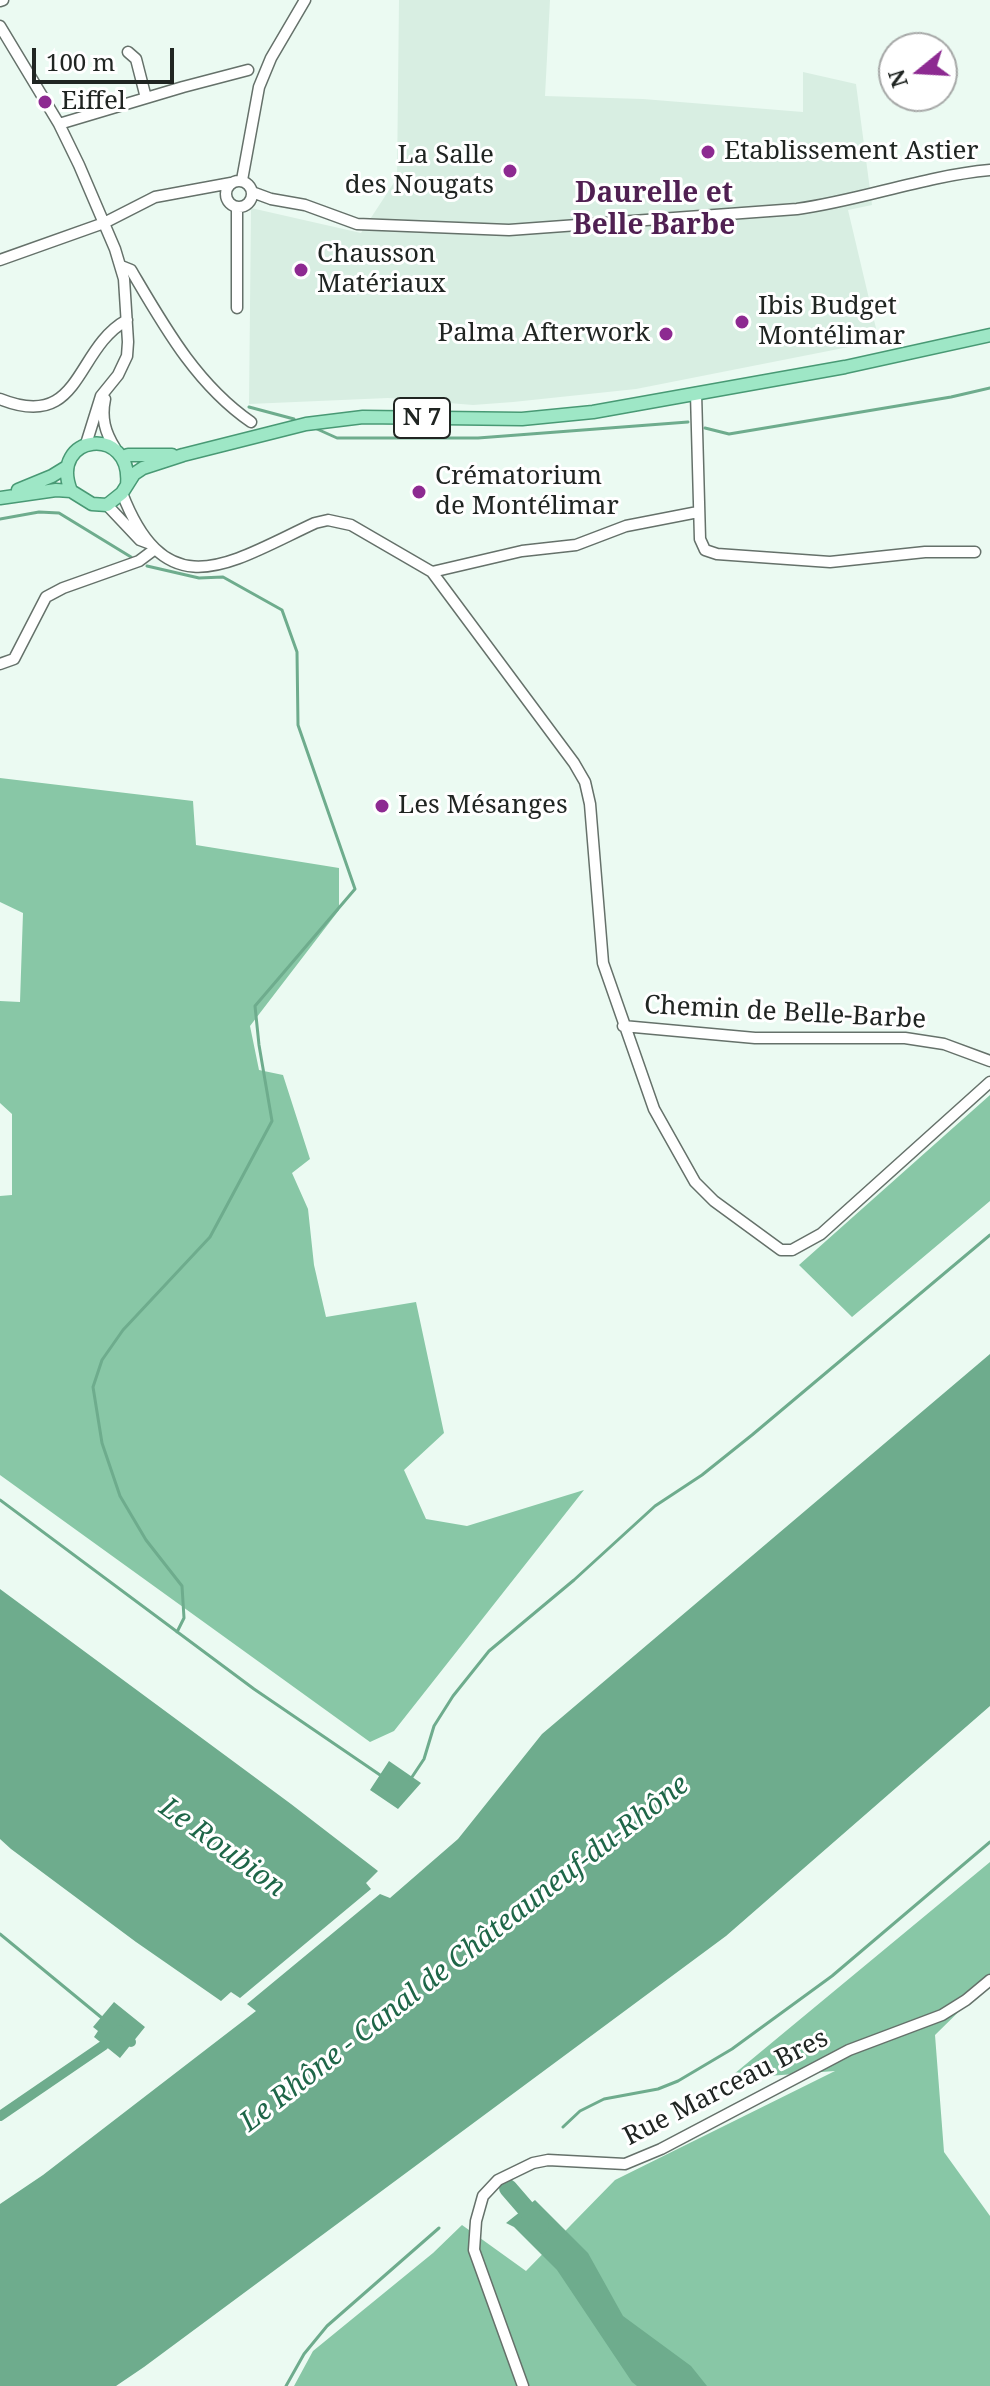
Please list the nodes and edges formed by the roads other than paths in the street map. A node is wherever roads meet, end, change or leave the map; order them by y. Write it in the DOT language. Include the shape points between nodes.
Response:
graph roads {
  1 [pos="305,0"];
  2 [pos="0,26"];
  3 [pos="128,52"];
  4 [pos="248,70"];
  5 [pos="146,98"];
  6 [pos="59,124"];
  7 [pos="990,170"];
  8 [pos="233,185"];
  9 [pos="252,192"];
  10 [pos="271,199"];
  11 [pos="242,206"];
  12 [pos="104,223"];
  13 [pos="1,258"];
  14 [pos="121,266"];
  15 [pos="237,308"];
  16 [pos="127,320"];
  17 [pos="990,335"];
  18 [pos="107,389"];
  19 [pos="696,393"];
  20 [pos="0,399"];
  21 [pos="251,422"];
  22 [pos="86,444"];
  23 [pos="119,453"];
  24 [pos="183,455"];
  25 [pos="65,468"];
  26 [pos="124,489"];
  27 [pos="71,491"];
  28 [pos="0,497"];
  29 [pos="107,505"];
  30 [pos="698,512"];
  31 [pos="152,546"];
  32 [pos="975,552"];
  33 [pos="432,572"];
  34 [pos="0,664"];
  35 [pos="623,1026"];
  36 [pos="990,1061"];
  37 [pos="990,1082"];
  38 [pos="990,1980"];
  39 [pos="523,2386"];
  1 -- 8 [label="street" via="259,87"];
  2 -- 6 [label="street"];
  3 -- 5 [label="street" via="136,59"];
  4 -- 5 [label="street"];
  5 -- 6 [label="street"];
  6 -- 12 [label="street"];
  7 -- 10 [label="street" via="956,173 824,205 509,230 357,224"];
  8 -- 9 [label="street" via="249,184"];
  8 -- 11 [label="street" via="230,204"];
  8 -- 12 [label="street" via="155,197"];
  9 -- 10 [label="street"];
  9 -- 11 [label="street"];
  10 -- 11 [label="street"];
  11 -- 15 [label="street"];
  12 -- 13 [label="street"];
  12 -- 14 [label="street"];
  14 -- 16 [label="street"];
  14 -- 21 [label="street" via="131,270 208,385"];
  16 -- 18 [label="street" via="127,356"];
  16 -- 20 [label="street" via="103,338 77,383 57,400 29,406"];
  17 -- 19 [label="main road, N 7"];
  18 -- 22 [label="street"];
  18 -- 23 [label="street" via="103,421"];
  19 -- 24 [label="main road, N 7" via="522,419 363,417 306,424"];
  19 -- 30 [label="street"];
  22 -- 23 [label="main road" via="103,443"];
  22 -- 25 [label="main road" via="70,456"];
  23 -- 24 [label="main road, N 7"];
  23 -- 26 [label="main road" via="128,471"];
  24 -- 26 [label="main road, N 7" via="143,468"];
  25 -- 27 [label="main road"];
  25 -- 28 [label="main road"];
  26 -- 29 [label="main road"];
  26 -- 31 [label="street" via="132,516"];
  27 -- 28 [label="main road"];
  27 -- 29 [label="main road" via="92,504"];
  29 -- 31 [label="street"];
  30 -- 32 [label="street" via="700,539 705,550 717,554 830,562"];
  30 -- 33 [label="street" via="626,526 576,545 522,551"];
  31 -- 33 [label="street" via="163,557 195,567 226,565 328,520 351,525"];
  31 -- 34 [label="street" via="139,561 46,597 14,659"];
  33 -- 35 [label="street" via="585,782 599,943"];
  35 -- 36 [label="street, Chemin de Belle-Barbe" via="755,1038 905,1038 944,1044"];
  35 -- 37 [label="street" via="654,1109 695,1182 781,1250 792,1250 821,1234"];
  38 -- 39 [label="street, Rue Marceau Bres" via="942,2015 849,2050 625,2164 548,2160 498,2180 483,2196 474,2250"];
}
